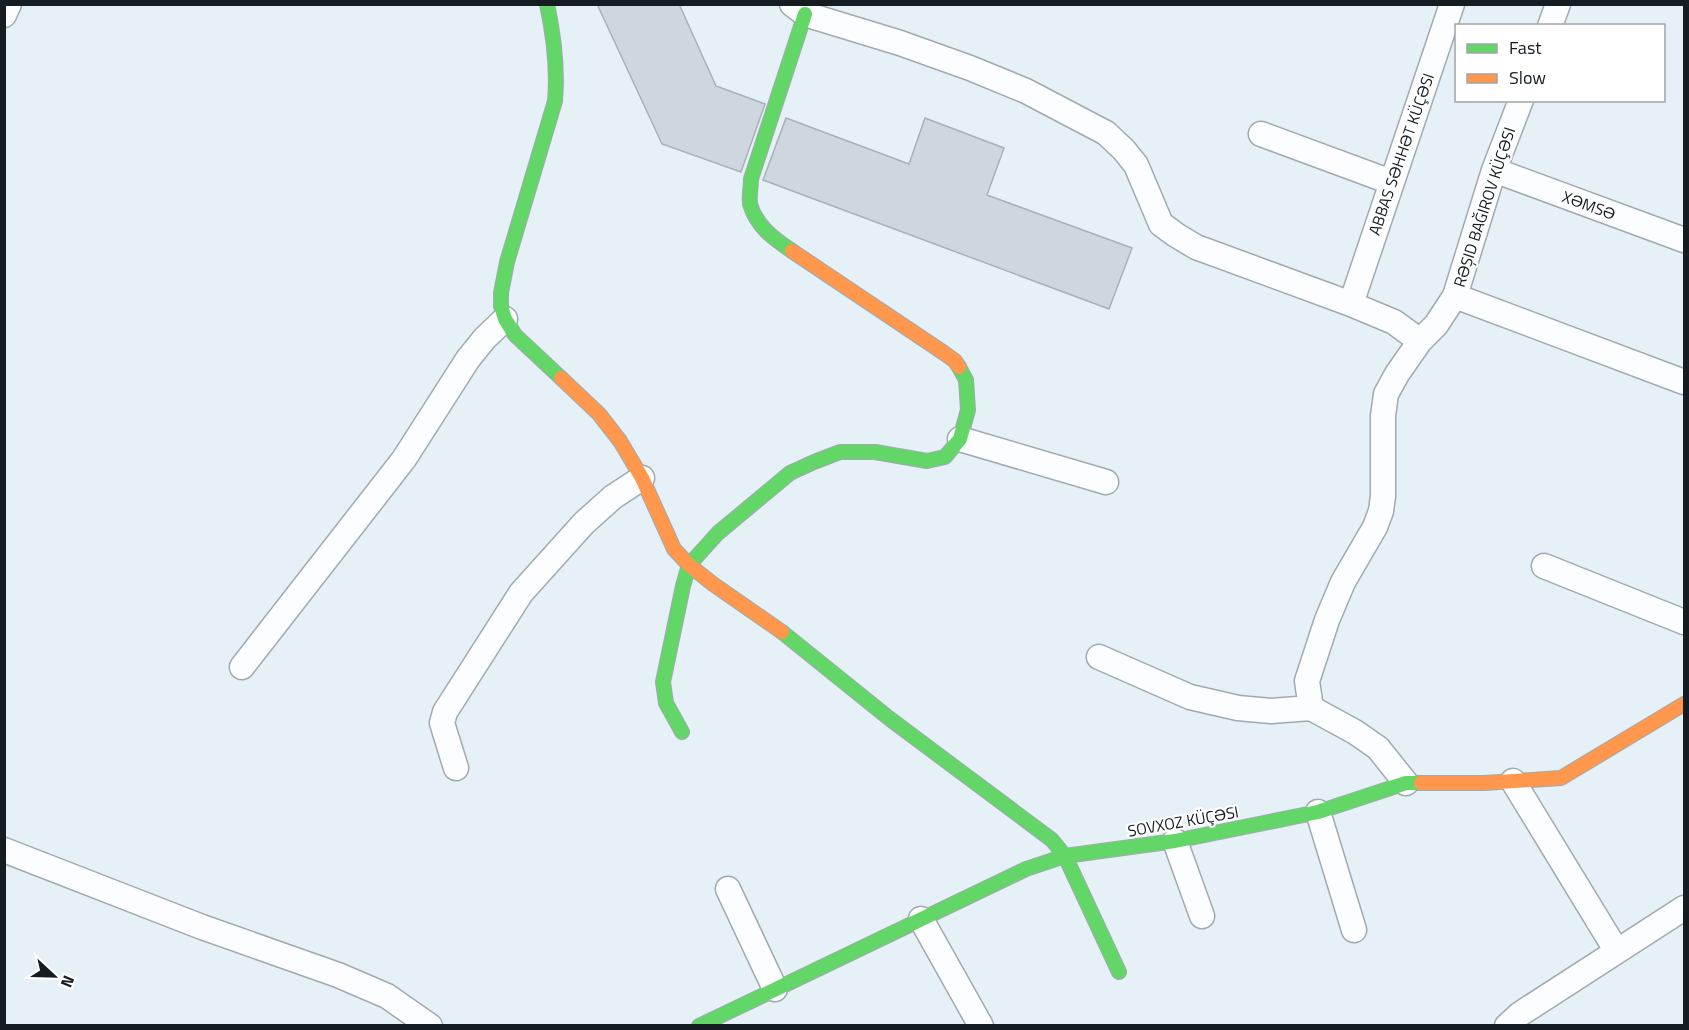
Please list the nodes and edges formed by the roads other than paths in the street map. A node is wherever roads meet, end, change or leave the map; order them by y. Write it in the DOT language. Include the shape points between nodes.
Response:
graph roads {
  1 [pos="9,4"];
  2 [pos="547,4"];
  3 [pos="1452,4"];
  4 [pos="1558,4"];
  5 [pos="798,9"];
  6 [pos="4,15"];
  7 [pos="1551,24"];
  8 [pos="1520,102"];
  9 [pos="1261,134"];
  10 [pos="1494,170"];
  11 [pos="1391,182"];
  12 [pos="1684,240"];
  13 [pos="1455,296"];
  14 [pos="1351,304"];
  15 [pos="505,319"];
  16 [pos="1420,341"];
  17 [pos="1684,382"];
  18 [pos="960,440"];
  19 [pos="642,478"];
  20 [pos="1106,482"];
  21 [pos="689,566"];
  22 [pos="1544,566"];
  23 [pos="1684,622"];
  24 [pos="1099,657"];
  25 [pos="242,667"];
  26 [pos="1684,704"];
  27 [pos="1311,708"];
  28 [pos="682,732"];
  29 [pos="456,768"];
  30 [pos="1514,781"];
  31 [pos="1406,783"];
  32 [pos="1318,812"];
  33 [pos="1175,841"];
  34 [pos="4,850"];
  35 [pos="1065,856"];
  36 [pos="728,889"];
  37 [pos="1684,908"];
  38 [pos="1202,916"];
  39 [pos="921,919"];
  40 [pos="1354,930"];
  41 [pos="1616,950"];
  42 [pos="1119,972"];
  43 [pos="775,990"];
  44 [pos="1518,1022"];
  45 [pos="430,1026"];
  46 [pos="699,1026"];
  47 [pos="981,1026"];
  1 -- 6 [label="street"];
  2 -- 15 [label="street" via="558,76 555,101 507,262 501,293"];
  3 -- 11 [label="street, ABBAS SƏHHƏT KÜÇƏSI"];
  4 -- 7 [label="street"];
  5 -- 14 [label="street" via="970,68 1026,91 1106,133 1136,165 1161,224 1176,235 1196,247"];
  5 -- 18 [label="street" via="751,179 750,203 770,236 955,361 966,380 968,410"];
  8 -- 10 [label="street"];
  9 -- 11 [label="street"];
  10 -- 12 [label="street, XƏMSƏ"];
  10 -- 13 [label="street"];
  11 -- 14 [label="street, ABBAS SƏHHƏT KÜÇƏSI"];
  13 -- 16 [label="street"];
  13 -- 17 [label="street"];
  14 -- 16 [label="street" via="1394,322"];
  15 -- 19 [label="street" via="514,335 599,414"];
  15 -- 25 [label="street" via="468,359 405,459"];
  16 -- 27 [label="street" via="1386,394 1381,511 1342,582 1327,620 1307,681"];
  18 -- 20 [label="street"];
  18 -- 21 [label="street" via="945,457 927,461 874,452 840,452 790,473 718,533"];
  19 -- 21 [label="street" via="674,549"];
  19 -- 29 [label="street" via="584,523 521,593 445,712 442,723"];
  21 -- 28 [label="street" via="663,682 666,703"];
  21 -- 35 [label="street" via="774,626 1052,840"];
  22 -- 23 [label="street"];
  24 -- 27 [label="street" via="1190,697 1238,708"];
  26 -- 30 [label="street, SOVXOZ KÜÇƏSI" via="1561,778"];
  27 -- 31 [label="street" via="1378,748"];
  30 -- 31 [label="street, SOVXOZ KÜÇƏSI"];
  30 -- 41 [label="street"];
  31 -- 32 [label="street, SOVXOZ KÜÇƏSI"];
  32 -- 33 [label="street, SOVXOZ KÜÇƏSI"];
  32 -- 40 [label="street"];
  33 -- 35 [label="street, SOVXOZ KÜÇƏSI"];
  33 -- 38 [label="street"];
  34 -- 45 [label="street" via="338,975 387,996"];
  35 -- 39 [label="street, SOVXOZ KÜÇƏSI" via="1026,869"];
  35 -- 42 [label="street"];
  36 -- 43 [label="street"];
  37 -- 41 [label="street"];
  39 -- 43 [label="street, SOVXOZ KÜÇƏSI"];
  39 -- 47 [label="street"];
  41 -- 44 [label="street"];
  43 -- 46 [label="street, SOVXOZ KÜÇƏSI"];
}
